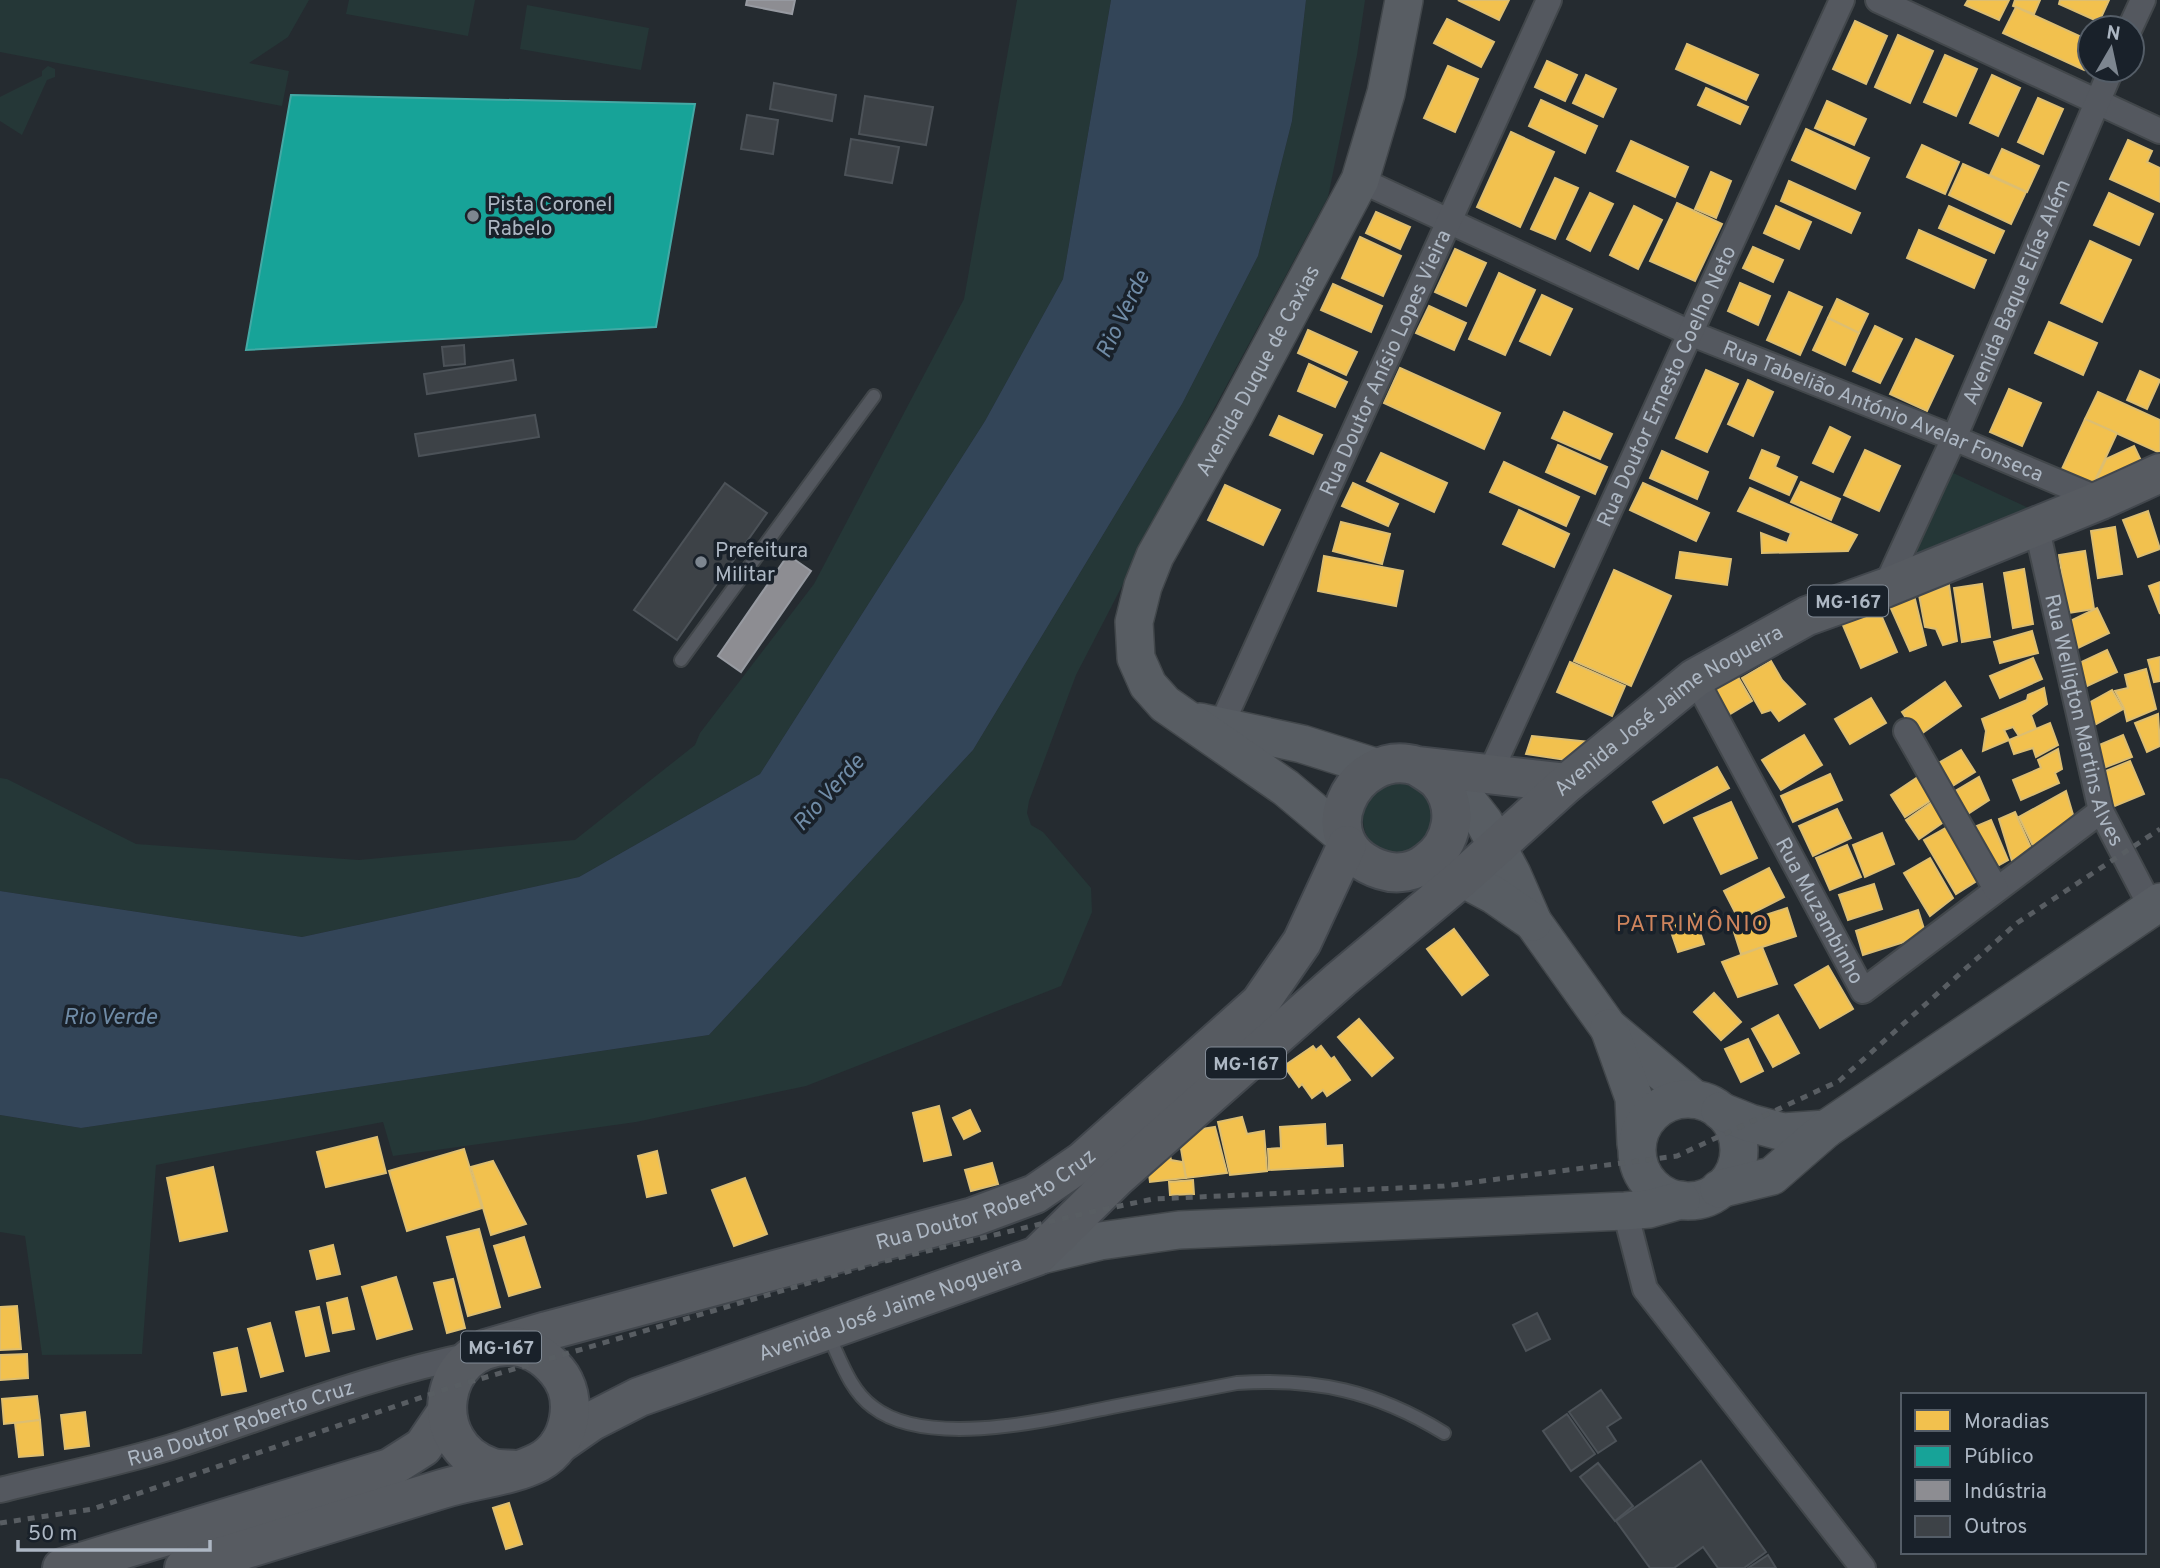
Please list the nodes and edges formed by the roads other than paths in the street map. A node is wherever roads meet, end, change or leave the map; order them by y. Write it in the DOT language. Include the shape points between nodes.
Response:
graph roads {
  1 [pos="1404,0"];
  2 [pos="1549,0"];
  3 [pos="1842,0"];
  4 [pos="1878,0"];
  5 [pos="2104,84"];
  6 [pos="2096,101"];
  7 [pos="2160,131"];
  8 [pos="1360,180"];
  9 [pos="1448,221"];
  10 [pos="1690,333"];
  11 [pos="874,396"];
  12 [pos="1954,438"];
  13 [pos="2160,473"];
  14 [pos="2101,500"];
  15 [pos="2036,525"];
  16 [pos="1885,588"];
  17 [pos="681,660"];
  18 [pos="1695,678"];
  19 [pos="1208,729"];
  20 [pos="1906,731"];
  21 [pos="1378,768"];
  22 [pos="1490,773"];
  23 [pos="1428,774"];
  24 [pos="1567,783"];
  25 [pos="2101,811"];
  26 [pos="1344,840"];
  27 [pos="1497,845"];
  28 [pos="1417,870"];
  29 [pos="1462,878"];
  30 [pos="1996,889"];
  31 [pos="2156,905"];
  32 [pos="1533,922"];
  33 [pos="1341,979"];
  34 [pos="1608,1027"];
  35 [pos="1707,1105"];
  36 [pos="1826,1129"];
  37 [pos="1638,1158"];
  38 [pos="1719,1189"];
  39 [pos="1681,1200"];
  40 [pos="1625,1211"];
  41 [pos="1037,1256"];
  42 [pos="827,1332"];
  43 [pos="483,1351"];
  44 [pos="446,1413"];
  45 [pos="1444,1433"];
  46 [pos="559,1444"];
  47 [pos="516,1469"];
  48 [pos="0,1490"];
  49 [pos="62,1568"];
  50 [pos="184,1568"];
  51 [pos="1863,1568"];
  1 -- 8 [label="street, Avenida Duque de Caxias" via="1385,93"];
  2 -- 9 [label="street, Rua Doutor Anísio Lopes Vieira"];
  3 -- 10 [label="street, Rua Doutor Ernesto Coelho Neto"];
  4 -- 6 [label="street"];
  5 -- 6 [label="street, Avenida Baque Elías Além"];
  6 -- 7 [label="street"];
  6 -- 12 [label="street, Avenida Baque Elías Além"];
  8 -- 9 [label="street, Rua Tabelião António Avelar Fonseca"];
  8 -- 19 [label="street, Avenida Duque de Caxias" via="1143,586 1134,622 1136,658 1148,685 1165,704"];
  9 -- 10 [label="street, Rua Tabelião António Avelar Fonseca"];
  9 -- 19 [label="street, Rua Doutor Anísio Lopes Vieira"];
  10 -- 12 [label="street, Rua Tabelião António Avelar Fonseca"];
  10 -- 22 [label="street, Rua Doutor Ernesto Coelho Neto"];
  11 -- 17 [label="lane"];
  12 -- 14 [label="street, Rua Tabelião António Avelar Fonseca"];
  12 -- 16 [label="street, Avenida Baque Elías Além"];
  13 -- 14 [label="main road, Avenida José Jaime Nogueira / MG-167"];
  14 -- 15 [label="main road, Avenida José Jaime Nogueira / MG-167"];
  15 -- 16 [label="main road, Avenida José Jaime Nogueira / MG-167"];
  15 -- 25 [label="street, Rua Welligton Martins Alves"];
  16 -- 18 [label="main road, Avenida José Jaime Nogueira / MG-167" via="1807,616"];
  18 -- 24 [label="main road, Avenida José Jaime Nogueira / MG-167"];
  18 -- 30 [label="street, Rua Muzambinho" via="1863,991"];
  19 -- 21 [label="street, Avenida Duque de Caxias" via="1302,744"];
  19 -- 26 [label="street, Avenida Duque de Caxias" via="1286,788"];
  20 -- 30 [label="street"];
  21 -- 23 [label="main road, Avenida Duque de Caxias" via="1406,762"];
  21 -- 26 [label="main road" via="1360,779 1348,796 1342,815"];
  22 -- 23 [label="main road, Avenida Duque de Caxias"];
  22 -- 24 [label="main road, Avenida Duque de Caxias"];
  23 -- 27 [label="street" via="1466,799"];
  23 -- 28 [label="main road, MG-167" via="1451,804 1450,831 1439,854"];
  24 -- 27 [label="main road, Avenida José Jaime Nogueira / MG-167"];
  25 -- 30 [label="street, Rua Muzambinho"];
  25 -- 31 [label="street, Rua Welligton Martins Alves"];
  26 -- 28 [label="main road, Avenida Duque de Caxias" via="1365,865 1391,873"];
  26 -- 43 [label="main road, Rua Doutor Roberto Cruz" via="1302,942 1260,1003 1083,1161 1035,1194 973,1217"];
  27 -- 29 [label="main road, Avenida José Jaime Nogueira / MG-167"];
  27 -- 32 [label="street"];
  28 -- 29 [label="street"];
  28 -- 33 [label="main road, Avenida José Jaime Nogueira / MG-167"];
  29 -- 32 [label="street"];
  29 -- 33 [label="main road, Avenida José Jaime Nogueira / MG-167"];
  31 -- 36 [label="street"];
  32 -- 34 [label="street"];
  33 -- 41 [label="main road, Avenida José Jaime Nogueira / MG-167" via="1117,1177"];
  34 -- 35 [label="street"];
  34 -- 37 [label="street" via="1633,1098"];
  35 -- 36 [label="street" via="1783,1132"];
  35 -- 37 [label="street" via="1680,1100 1654,1112 1639,1136"];
  35 -- 38 [label="street" via="1734,1130 1738,1156"];
  36 -- 38 [label="street" via="1772,1176"];
  37 -- 39 [label="street" via="1646,1179 1656,1189"];
  37 -- 40 [label="street"];
  38 -- 39 [label="street" via="1702,1199"];
  39 -- 40 [label="street"];
  40 -- 41 [label="street" via="1179,1230"];
  40 -- 51 [label="street" via="1645,1289"];
  41 -- 42 [label="main road, Avenida José Jaime Nogueira / MG-167"];
  42 -- 45 [label="lane" via="861,1396 887,1416 915,1426 1014,1427 1237,1383 1268,1381 1320,1384 1361,1393"];
  42 -- 46 [label="main road, Avenida José Jaime Nogueira / MG-167" via="639,1397"];
  43 -- 44 [label="main road, MG-167" via="463,1365 449,1388"];
  43 -- 46 [label="main road, MG-167" via="508,1345 529,1349 548,1360 563,1378 570,1400 569,1423"];
  43 -- 48 [label="street, Rua Doutor Roberto Cruz" via="388,1375 177,1445"];
  44 -- 47 [label="main road" via="453,1437 469,1456 491,1468"];
  44 -- 49 [label="main road, MG-167" via="423,1447 390,1468"];
  46 -- 47 [label="main road, Avenida José Jaime Nogueira / MG-167" via="540,1461"];
  47 -- 50 [label="main road, Avenida José Jaime Nogueira / MG-167"];
}
